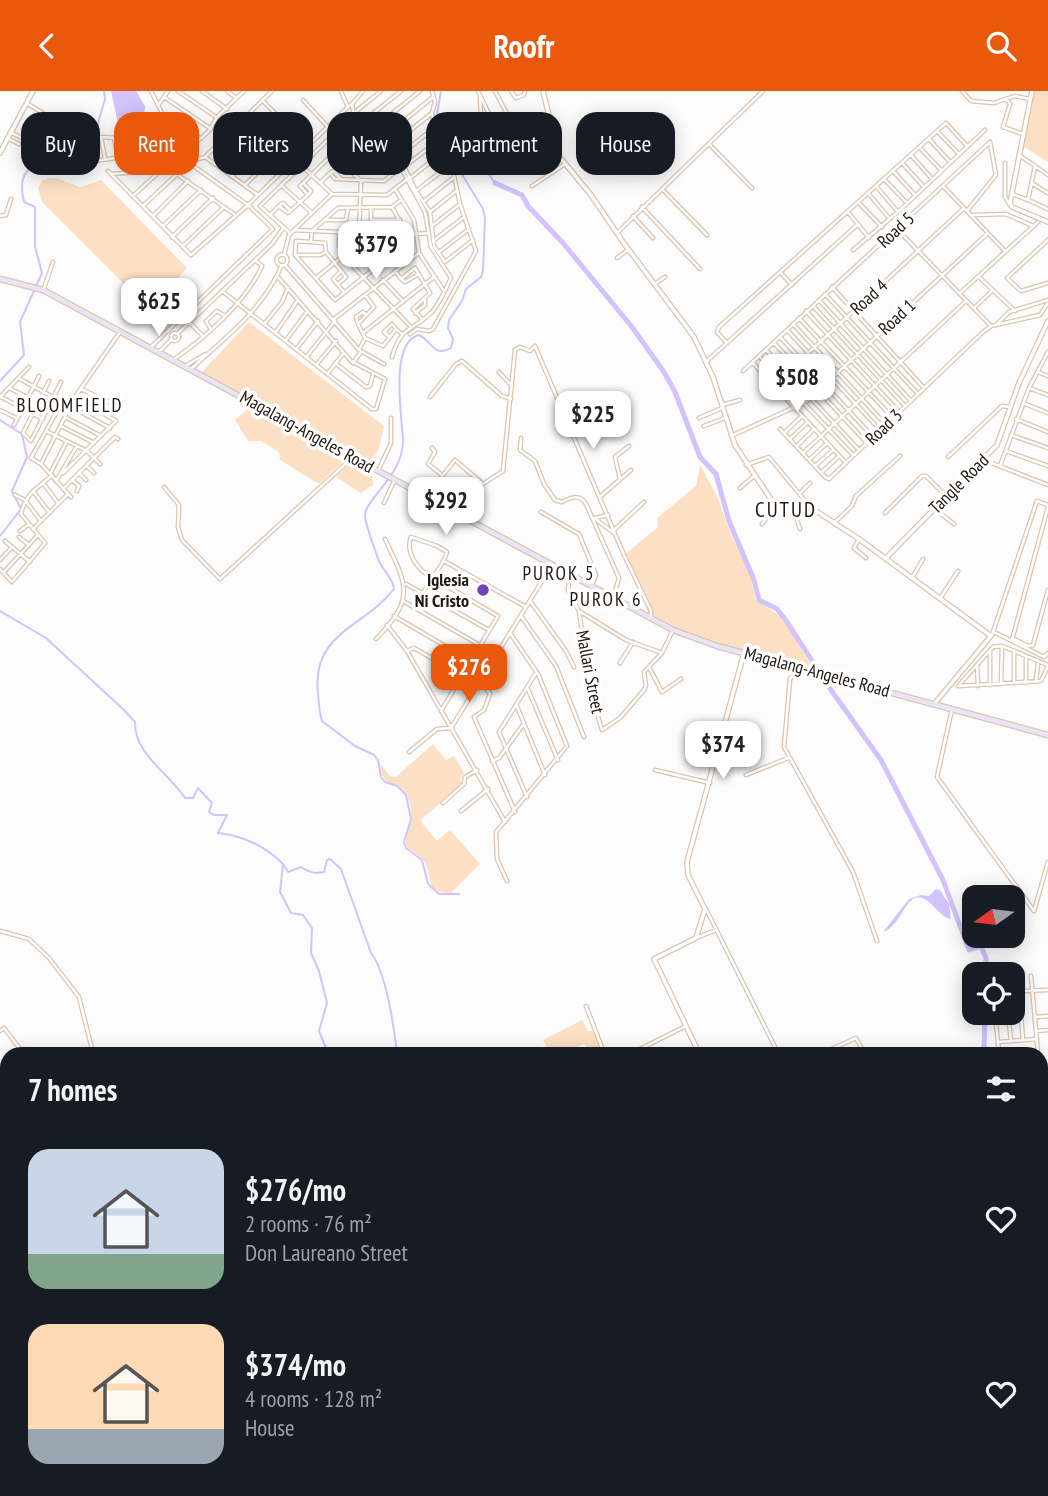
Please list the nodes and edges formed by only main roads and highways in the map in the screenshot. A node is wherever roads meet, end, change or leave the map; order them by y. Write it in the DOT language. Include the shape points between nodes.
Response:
graph roads {
  1 [pos="0,279"];
  2 [pos="1048,735"];
  1 -- 2 [label="main road, Magalang-Angeles Road" via="43,290 673,630"];
}
